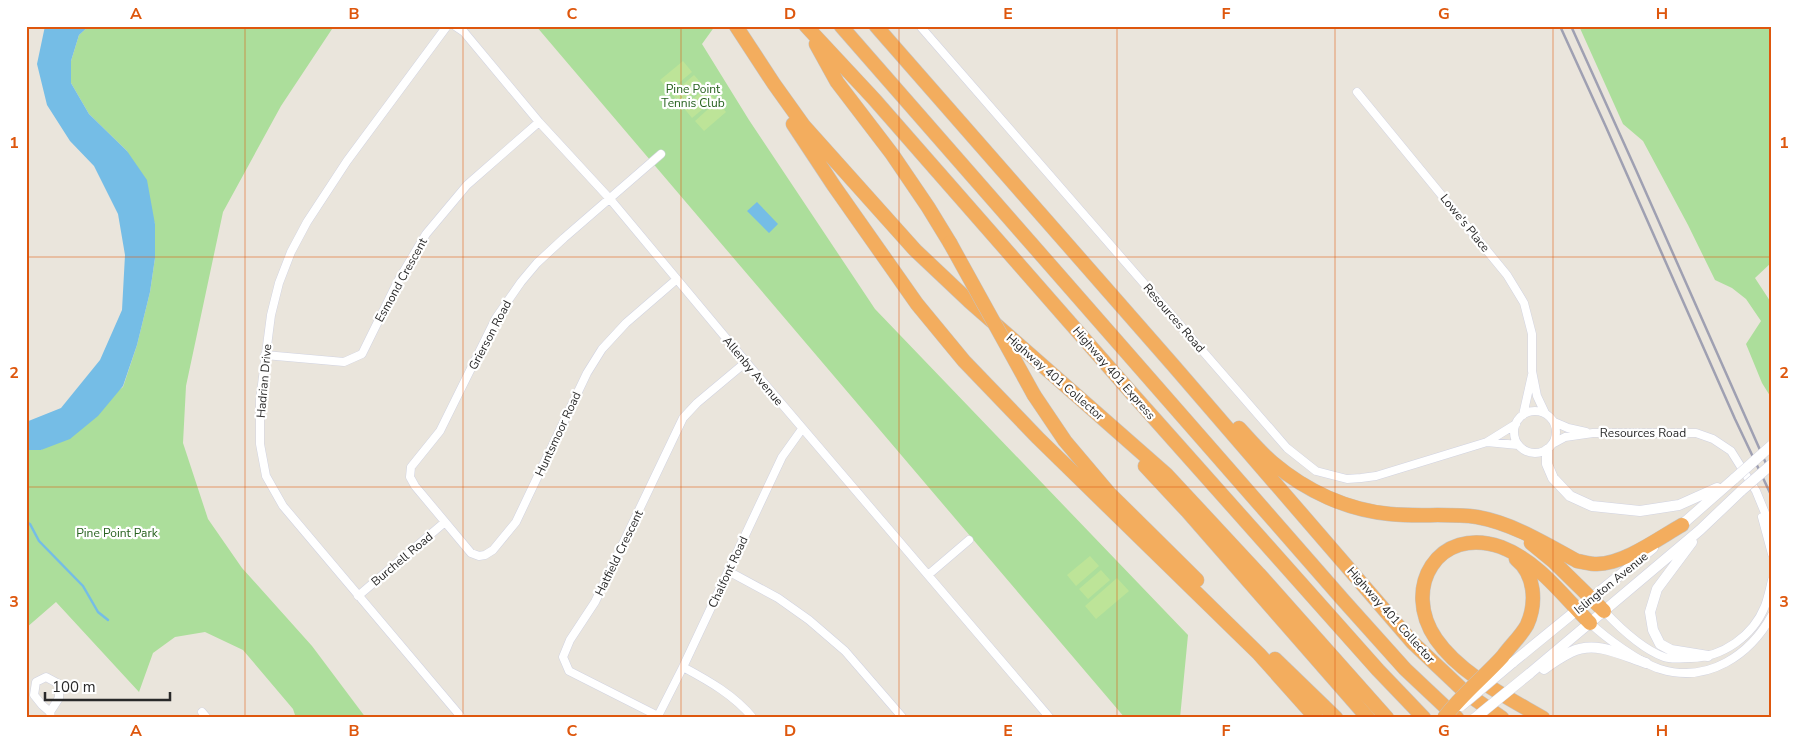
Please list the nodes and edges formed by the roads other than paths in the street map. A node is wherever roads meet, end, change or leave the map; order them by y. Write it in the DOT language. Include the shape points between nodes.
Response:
graph roads {
  1 [pos="447,26"];
  2 [pos="456,26"];
  3 [pos="736,26"];
  4 [pos="806,26"];
  5 [pos="841,26"];
  6 [pos="876,26"];
  7 [pos="920,26"];
  8 [pos="1357,92"];
  9 [pos="785,99"];
  10 [pos="539,122"];
  11 [pos="661,154"];
  12 [pos="610,200"];
  13 [pos="677,279"];
  14 [pos="265,355"];
  15 [pos="746,362"];
  16 [pos="1173,365"];
  17 [pos="1532,371"];
  18 [pos="1097,413"];
  19 [pos="1545,413"];
  20 [pos="1522,415"];
  21 [pos="1554,422"];
  22 [pos="1516,424"];
  23 [pos="802,429"];
  24 [pos="1593,433"];
  25 [pos="1487,442"];
  26 [pos="1518,445"];
  27 [pos="1772,445"];
  28 [pos="1551,446"];
  29 [pos="1772,464"];
  30 [pos="1736,478"];
  31 [pos="1756,491"];
  32 [pos="445,522"];
  33 [pos="1682,525"];
  34 [pos="1506,526"];
  35 [pos="1700,530"];
  36 [pos="1772,530"];
  37 [pos="969,540"];
  38 [pos="1501,548"];
  39 [pos="1772,554"];
  40 [pos="728,571"];
  41 [pos="928,575"];
  42 [pos="1772,580"];
  43 [pos="1209,592"];
  44 [pos="358,596"];
  45 [pos="1590,599"];
  46 [pos="1577,610"];
  47 [pos="1604,611"];
  48 [pos="1772,615"];
  49 [pos="1590,623"];
  50 [pos="1259,654"];
  51 [pos="1708,656"];
  52 [pos="1507,660"];
  53 [pos="1646,663"];
  54 [pos="683,667"];
  55 [pos="1529,674"];
  56 [pos="657,717"];
  57 [pos="462,718"];
  58 [pos="753,718"];
  59 [pos="903,718"];
  60 [pos="1050,718"];
  61 [pos="1316,718"];
  62 [pos="1336,718"];
  63 [pos="1368,718"];
  64 [pos="1387,718"];
  65 [pos="1424,718"];
  66 [pos="1446,718"];
  67 [pos="1457,718"];
  68 [pos="1475,718"];
  69 [pos="1502,718"];
  70 [pos="1543,718"];
  1 -- 14 [label="street, Hadrian Drive" via="306,222 279,284"];
  2 -- 10 [label="street, Allenby Avenue"];
  3 -- 9 [label="highway, Highway 401 Collector"];
  4 -- 43 [label="highway, bridge" via="837,82 928,207 1034,396 1066,441 1109,493"];
  4 -- 65 [label="highway, Highway 401 Express"];
  5 -- 67 [label="highway, Highway 401 Express" via="1362,622"];
  6 -- 16 [label="highway, Highway 401 Collector"];
  7 -- 25 [label="street, Resources Road" via="1300,460 1316,471 1332,476 1361,478"];
  8 -- 17 [label="street, Lowe's Place" via="1507,275 1524,302 1532,334"];
  9 -- 18 [label="highway, Highway 401 Collector" via="834,161 915,250"];
  9 -- 50 [label="highway" via="791,122 834,186 917,304 964,361"];
  10 -- 12 [label="street, Allenby Avenue"];
  10 -- 14 [label="street, Esmond Crescent" via="467,185 426,234 398,280 362,354 344,362"];
  11 -- 12 [label="street, Grierson Road"];
  12 -- 13 [label="street, Allenby Avenue"];
  12 -- 32 [label="street, Grierson Road" via="564,238 521,282 496,318 447,420 411,467 412,481"];
  13 -- 15 [label="street, Allenby Avenue"];
  13 -- 32 [label="street, Huntsmoor Road" via="626,323 602,349 587,373 516,522 494,550 479,556 471,553"];
  14 -- 44 [label="street, Hadrian Drive" via="260,444 266,476 282,506"];
  15 -- 23 [label="street, Allenby Avenue"];
  15 -- 56 [label="street, Hatfield Crescent" via="683,418 595,602 563,657 569,671"];
  16 -- 34 [label="highway" via="1272,462 1335,501 1362,510 1478,518"];
  16 -- 69 [label="highway, Highway 401 Collector" via="1412,643 1466,693"];
  17 -- 19 [label="street, Lowe's Place" via="1537,396"];
  17 -- 20 [label="street, Lowe's Place"];
  18 -- 63 [label="highway"];
  18 -- 64 [label="highway, Highway 401 Collector" via="1166,475"];
  19 -- 20 [label="street" via="1533,411"];
  19 -- 21 [label="street"];
  20 -- 22 [label="street"];
  21 -- 24 [label="street, Resources Road"];
  21 -- 28 [label="street" via="1557,433"];
  22 -- 25 [label="street, Resources Road"];
  22 -- 26 [label="street" via="1514,435"];
  23 -- 40 [label="street, Chalfont Road" via="782,457"];
  23 -- 41 [label="street, Allenby Avenue"];
  24 -- 28 [label="street, Resources Road" via="1565,437"];
  24 -- 31 [label="street, Resources Road" via="1696,433 1731,451"];
  25 -- 26 [label="street, Resources Road"];
  26 -- 28 [label="street" via="1527,452 1538,453"];
  27 -- 30 [label="main road, Islington Avenue, bridge"];
  28 -- 30 [label="main road" via="1547,464 1552,478 1570,496 1592,506 1640,511 1679,505"];
  29 -- 35 [label="main road, Islington Avenue, bridge"];
  30 -- 33 [label="main road, Islington Avenue"];
  31 -- 36 [label="street, Resources Road"];
  31 -- 39 [label="street, Resources Road"];
  32 -- 44 [label="street, Burchell Road"];
  33 -- 34 [label="highway" via="1624,557 1596,564 1578,561"];
  33 -- 45 [label="main road, Islington Avenue"];
  34 -- 45 [label="highway" via="1553,561"];
  35 -- 47 [label="main road, Islington Avenue"];
  35 -- 51 [label="main road" via="1657,589 1650,612 1653,630 1660,644 1671,650"];
  37 -- 41 [label="street"];
  38 -- 46 [label="highway" via="1533,565"];
  38 -- 52 [label="highway" via="1520,562 1534,590 1527,625"];
  38 -- 70 [label="highway" via="1484,542 1457,545 1430,566 1422,589 1426,622 1436,639 1464,669"];
  40 -- 54 [label="street, Chalfont Road"];
  40 -- 59 [label="street" via="778,598 809,620 845,651"];
  41 -- 60 [label="street, Allenby Avenue"];
  42 -- 51 [label="street" via="1765,606 1750,629 1732,646"];
  43 -- 50 [label="highway"];
  43 -- 62 [label="highway"];
  44 -- 57 [label="street, Hadrian Drive"];
  45 -- 46 [label="main road, Islington Avenue"];
  45 -- 47 [label="highway"];
  46 -- 49 [label="highway"];
  46 -- 52 [label="main road, Islington Avenue"];
  47 -- 49 [label="main road, Islington Avenue"];
  47 -- 51 [label="street" via="1622,630 1665,657"];
  48 -- 53 [label="street" via="1748,648 1722,665 1678,673"];
  49 -- 53 [label="street"];
  49 -- 55 [label="main road, Islington Avenue"];
  50 -- 61 [label="highway"];
  52 -- 66 [label="highway, bridge" via="1458,699"];
  53 -- 55 [label="main road" via="1591,646 1572,651"];
  54 -- 56 [label="street, Chalfont Road"];
  54 -- 58 [label="street" via="722,689 742,704"];
  55 -- 68 [label="main road, Islington Avenue, bridge"];
}
